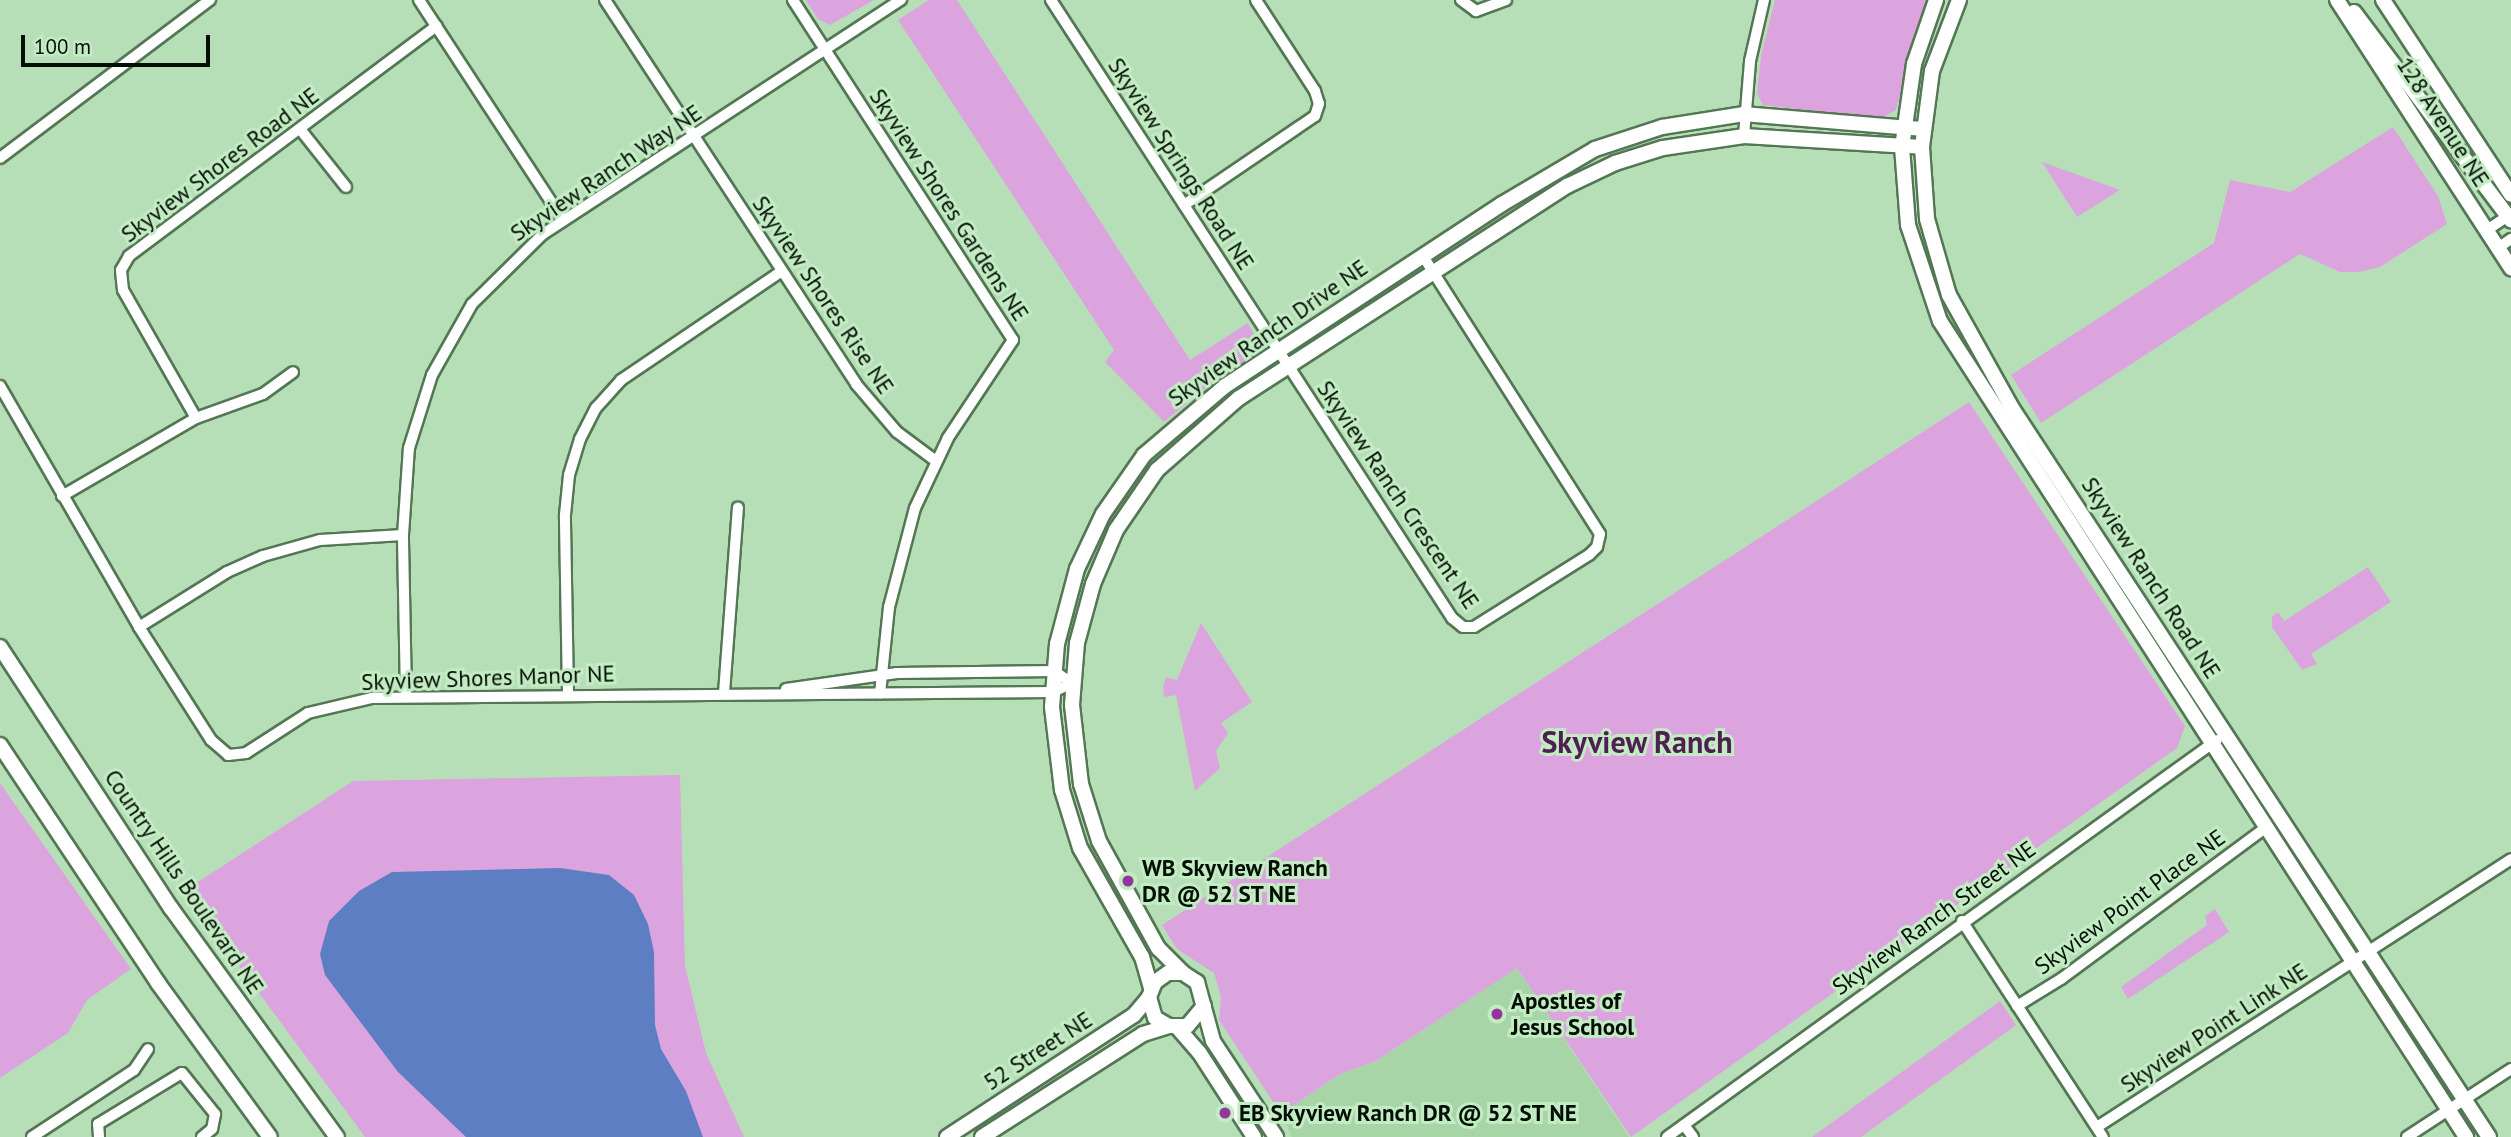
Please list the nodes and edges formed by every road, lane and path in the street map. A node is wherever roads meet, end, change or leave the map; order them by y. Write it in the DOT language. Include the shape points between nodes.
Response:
graph roads {
  1 [pos="210,0"];
  2 [pos="419,0"];
  3 [pos="605,0"];
  4 [pos="793,0"];
  5 [pos="901,0"];
  6 [pos="1051,0"];
  7 [pos="1256,0"];
  8 [pos="1461,0"];
  9 [pos="1506,0"];
  10 [pos="1764,0"];
  11 [pos="1936,0"];
  12 [pos="1959,0"];
  13 [pos="2337,0"];
  14 [pos="2344,0"];
  15 [pos="2383,0"];
  16 [pos="436,26"];
  17 [pos="825,50"];
  18 [pos="1744,114"];
  19 [pos="1902,128"];
  20 [pos="300,129"];
  21 [pos="1923,129"];
  22 [pos="694,136"];
  23 [pos="1744,136"];
  24 [pos="1902,146"];
  25 [pos="1922,147"];
  26 [pos="0,158"];
  27 [pos="346,187"];
  28 [pos="2511,195"];
  29 [pos="1184,205"];
  30 [pos="2510,217"];
  31 [pos="563,220"];
  32 [pos="2487,230"];
  33 [pos="2511,239"];
  34 [pos="2498,248"];
  35 [pos="1423,256"];
  36 [pos="2511,268"];
  37 [pos="782,271"];
  38 [pos="1433,272"];
  39 [pos="1279,350"];
  40 [pos="1289,366"];
  41 [pos="293,372"];
  42 [pos="0,386"];
  43 [pos="195,418"];
  44 [pos="936,461"];
  45 [pos="61,496"];
  46 [pos="738,508"];
  47 [pos="403,535"];
  48 [pos="139,627"];
  49 [pos="0,647"];
  50 [pos="1054,671"];
  51 [pos="881,674"];
  52 [pos="1072,683"];
  53 [pos="779,691"];
  54 [pos="1053,692"];
  55 [pos="724,693"];
  56 [pos="568,694"];
  57 [pos="880,694"];
  58 [pos="406,696"];
  59 [pos="2226,734"];
  60 [pos="2211,744"];
  61 [pos="0,745"];
  62 [pos="2265,828"];
  63 [pos="2511,859"];
  64 [pos="1962,921"];
  65 [pos="2367,952"];
  66 [pos="2351,962"];
  67 [pos="1184,973"];
  68 [pos="1150,993"];
  69 [pos="1203,1006"];
  70 [pos="2017,1006"];
  71 [pos="1173,1027"];
  72 [pos="148,1049"];
  73 [pos="2511,1069"];
  74 [pos="2464,1100"];
  75 [pos="2448,1110"];
  76 [pos="1684,1125"];
  77 [pos="2097,1127"];
  78 [pos="32,1137"];
  79 [pos="99,1137"];
  80 [pos="202,1137"];
  81 [pos="270,1137"];
  82 [pos="337,1137"];
  83 [pos="947,1137"];
  84 [pos="982,1137"];
  85 [pos="1254,1137"];
  86 [pos="1276,1137"];
  87 [pos="1667,1137"];
  88 [pos="1693,1137"];
  89 [pos="2103,1137"];
  90 [pos="2407,1137"];
  91 [pos="2466,1137"];
  92 [pos="2488,1137"];
  1 -- 26 [label="street"];
  2 -- 16 [label="street"];
  3 -- 22 [label="street, Skyview Shores Rise NE"];
  4 -- 17 [label="street"];
  5 -- 17 [label="street, Skyview Ranch Way NE"];
  6 -- 29 [label="street, Skyview Springs Road NE"];
  7 -- 29 [label="street" via="1315,91 1319,104 1315,116"];
  8 -- 9 [label="street" via="1476,11"];
  10 -- 18 [label="street" via="1749,61"];
  11 -- 19 [label="street, Skyview Ranch Road NE" via="1914,64"];
  12 -- 21 [label="street, Skyview Ranch Road NE" via="1932,71"];
  13 -- 32 [label="street, 128 Avenue NE"];
  14 -- 30 [label="street"];
  15 -- 28 [label="street, 128 Avenue NE"];
  16 -- 20 [label="street, Skyview Shores Road NE"];
  16 -- 31 [label="street"];
  17 -- 22 [label="street, Skyview Ranch Way NE"];
  17 -- 44 [label="street, Skyview Shores Gardens NE" via="1013,340"];
  18 -- 19 [label="street, Skyview Ranch Drive NE"];
  18 -- 23 [label="street"];
  18 -- 35 [label="street, Skyview Ranch Drive NE" via="1661,127 1595,149"];
  19 -- 21 [label="street, Skyview Ranch Drive NE"];
  19 -- 24 [label="street, Skyview Ranch Road NE"];
  20 -- 27 [label="street"];
  20 -- 43 [label="street, Skyview Shores Road NE" via="129,256 121,270 123,290"];
  21 -- 25 [label="street, Skyview Ranch Road NE"];
  22 -- 31 [label="street, Skyview Ranch Way NE"];
  22 -- 37 [label="street, Skyview Shores Rise NE"];
  23 -- 24 [label="street, Skyview Ranch Drive NE"];
  23 -- 38 [label="street, Skyview Ranch Drive NE" via="1663,148 1592,173"];
  24 -- 25 [label="street, Skyview Ranch Drive NE"];
  24 -- 60 [label="street, Skyview Ranch Road NE" via="1908,225 1926,288 1946,332"];
  25 -- 59 [label="street, Skyview Ranch Road NE" via="1927,219 1936,256 1972,343"];
  29 -- 39 [label="street, Skyview Springs Road NE"];
  30 -- 32 [label="street"];
  31 -- 47 [label="street, Skyview Ranch Way NE" via="520,253 472,304 432,375 409,448"];
  32 -- 34 [label="street, 128 Avenue NE"];
  33 -- 34 [label="street"];
  34 -- 36 [label="street, 128 Avenue NE"];
  35 -- 38 [label="street, Skyview Ranch Crescent NE"];
  35 -- 39 [label="street, Skyview Ranch Drive NE"];
  37 -- 44 [label="street, Skyview Shores Rise NE" via="877,410"];
  37 -- 56 [label="street" via="621,380 596,408 580,439 569,475 565,515"];
  38 -- 40 [label="street, Skyview Ranch Drive NE"];
  38 -- 40 [label="street, Skyview Ranch Crescent NE" via="1596,521 1600,534 1589,555 1485,622 1463,627 1452,618"];
  39 -- 40 [label="street, Skyview Ranch Crescent NE"];
  39 -- 50 [label="street, Skyview Ranch Drive NE" via="1197,406 1144,455 1116,492 1089,540 1068,595"];
  40 -- 52 [label="street, Skyview Ranch Drive NE" via="1209,420 1175,450 1135,499 1093,584"];
  41 -- 43 [label="street" via="263,394"];
  42 -- 45 [label="street, Skyview Shores Manor NE"];
  43 -- 45 [label="street"];
  44 -- 51 [label="street, Skyview Shores Gardens NE" via="896,572"];
  45 -- 48 [label="street, Skyview Shores Manor NE"];
  46 -- 55 [label="street"];
  47 -- 48 [label="street" via="320,540 263,556 196,590"];
  47 -- 58 [label="street, Skyview Ranch Way NE"];
  48 -- 58 [label="street, Skyview Shores Manor NE" via="211,740 228,755 246,753 308,713 342,702"];
  49 -- 82 [label="street, Country Hills Boulevard NE" via="171,908"];
  50 -- 51 [label="street, Skyview Shores Manor NE"];
  50 -- 52 [label="street"];
  50 -- 54 [label="street, Skyview Ranch Drive NE"];
  51 -- 53 [label="street, Skyview Shores Manor NE"];
  51 -- 57 [label="street, Skyview Shores Gardens NE"];
  52 -- 54 [label="street, Skyview Shores Manor NE"];
  52 -- 67 [label="street, Skyview Ranch Drive NE" via="1081,784 1099,841 1158,948"];
  53 -- 55 [label="street, Skyview Shores Manor NE"];
  53 -- 57 [label="street, Skyview Shores Manor NE"];
  54 -- 57 [label="street, Skyview Shores Manor NE"];
  54 -- 68 [label="street, Skyview Ranch Drive NE" via="1056,752 1069,817 1092,875 1146,965"];
  55 -- 56 [label="street, Skyview Shores Manor NE"];
  56 -- 58 [label="street, Skyview Shores Manor NE"];
  59 -- 60 [label="street, Skyview Ranch Street NE"];
  59 -- 65 [label="street, Skyview Ranch Road NE"];
  60 -- 62 [label="street, Skyview Ranch Road NE"];
  60 -- 64 [label="street, Skyview Ranch Street NE"];
  61 -- 81 [label="street" via="158,983"];
  62 -- 66 [label="street, Skyview Ranch Road NE"];
  62 -- 70 [label="street, Skyview Point Place NE" via="2072,971"];
  63 -- 65 [label="street, Skyview Point Link NE"];
  64 -- 70 [label="street"];
  64 -- 76 [label="street, Skyview Ranch Street NE"];
  65 -- 66 [label="street, Skyview Point Link NE"];
  65 -- 74 [label="street, Skyview Ranch Road NE"];
  66 -- 75 [label="street, Skyview Ranch Road NE"];
  66 -- 77 [label="street, Skyview Point Link NE"];
  67 -- 68 [label="street" via="1168,973"];
  67 -- 69 [label="street" via="1202,989"];
  68 -- 71 [label="street" via="1155,1018"];
  68 -- 83 [label="street, 52 Street NE" via="1134,1015"];
  69 -- 71 [label="street" via="1195,1021"];
  69 -- 86 [label="street" via="1213,1041"];
  70 -- 77 [label="street"];
  71 -- 84 [label="street, 52 Street NE" via="1143,1034"];
  71 -- 85 [label="street" via="1199,1052"];
  72 -- 78 [label="street" via="134,1070"];
  73 -- 74 [label="street"];
  74 -- 75 [label="street"];
  74 -- 92 [label="street, Skyview Ranch Road NE"];
  75 -- 90 [label="street"];
  75 -- 91 [label="street, Skyview Ranch Road NE"];
  76 -- 87 [label="street, Skyview Ranch Street NE"];
  76 -- 88 [label="street"];
  77 -- 89 [label="street"];
  79 -- 80 [label="street" via="99,1124 182,1073 215,1114 212,1129"];
}
